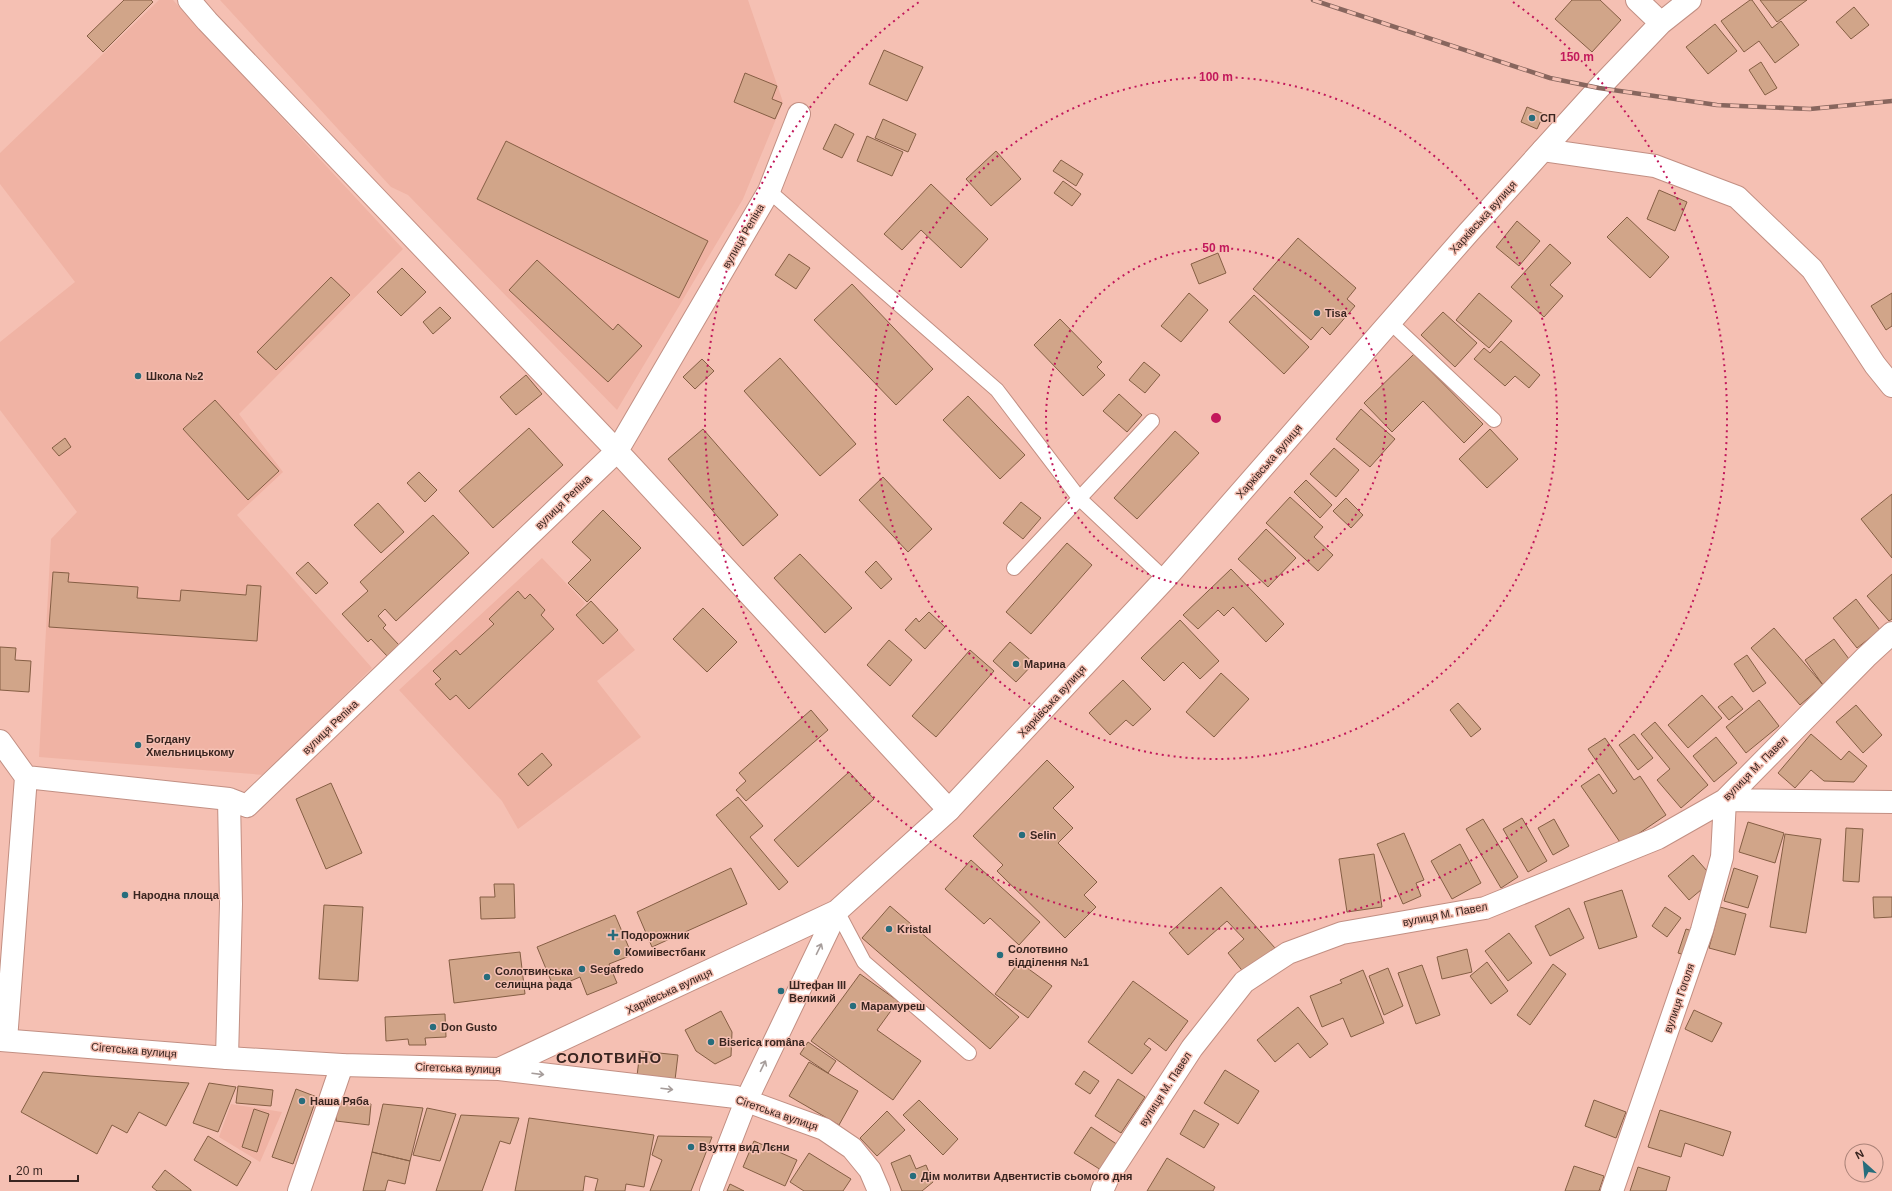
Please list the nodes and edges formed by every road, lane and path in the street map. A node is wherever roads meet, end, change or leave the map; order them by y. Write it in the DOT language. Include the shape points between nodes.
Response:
graph roads {
  1 [pos="189,0"];
  2 [pos="1636,0"];
  3 [pos="1690,0"];
  4 [pos="1661,23"];
  5 [pos="799,114"];
  6 [pos="1543,150"];
  7 [pos="769,191"];
  8 [pos="1390,322"];
  9 [pos="1892,386"];
  10 [pos="1494,420"];
  11 [pos="1152,421"];
  12 [pos="617,451"];
  13 [pos="1080,499"];
  14 [pos="1014,568"];
  15 [pos="1165,580"];
  16 [pos="1892,633"];
  17 [pos="0,741"];
  18 [pos="26,777"];
  19 [pos="229,799"];
  20 [pos="1725,800"];
  21 [pos="1892,802"];
  22 [pos="949,810"];
  23 [pos="837,911"];
  24 [pos="3,1040"];
  25 [pos="969,1053"];
  26 [pos="227,1058"];
  27 [pos="342,1064"];
  28 [pos="499,1069"];
  29 [pos="746,1101"];
  30 [pos="298,1191"];
  31 [pos="711,1191"];
  32 [pos="879,1191"];
  33 [pos="1102,1191"];
  34 [pos="1612,1191"];
  1 -- 12 [label="street"];
  2 -- 4 [label="street"];
  3 -- 4 [label="street, Харківська вулиця"];
  4 -- 6 [label="street, Харківська вулиця"];
  5 -- 7 [label="street, вулиця Репіна"];
  6 -- 8 [label="street, Харківська вулиця"];
  6 -- 9 [label="street" via="1655,166 1737,197 1812,270 1875,365"];
  7 -- 12 [label="street, вулиця Репіна"];
  7 -- 13 [label="lane" via="997,390"];
  8 -- 10 [label="lane"];
  8 -- 15 [label="street, Харківська вулиця"];
  11 -- 13 [label="lane"];
  12 -- 19 [label="street, вулиця Репіна" via="247,806"];
  12 -- 22 [label="street"];
  13 -- 14 [label="lane"];
  13 -- 15 [label="lane"];
  15 -- 22 [label="street, Харківська вулиця"];
  16 -- 20 [label="street, вулиця М. Павел"];
  17 -- 18 [label="street"];
  18 -- 19 [label="street"];
  18 -- 24 [label="street"];
  19 -- 26 [label="street"];
  20 -- 21 [label="street"];
  20 -- 33 [label="street, вулиця М. Павел" via="1658,838 1485,908 1342,933 1288,953 1244,982 1192,1048 1109,1175"];
  20 -- 34 [label="street, вулиця Гоголя" via="1722,857 1702,930"];
  22 -- 23 [label="street, Харківська вулиця"];
  23 -- 25 [label="lane" via="864,962"];
  23 -- 28 [label="street, Харківська вулиця"];
  29 -- 23 [label="street, Харківська вулиця, one-way"];
  24 -- 26 [label="street, Сігетська вулиця"];
  26 -- 27 [label="street, Сігетська вулиця"];
  27 -- 28 [label="street, Сігетська вулиця"];
  27 -- 30 [label="street"];
  28 -- 29 [label="street, Сігетська вулиця, one-way" via="736,1097"];
  29 -- 31 [label="street, Харківська вулиця"];
  29 -- 32 [label="street, Сігетська вулиця" via="824,1129 852,1148 870,1170"];
}
